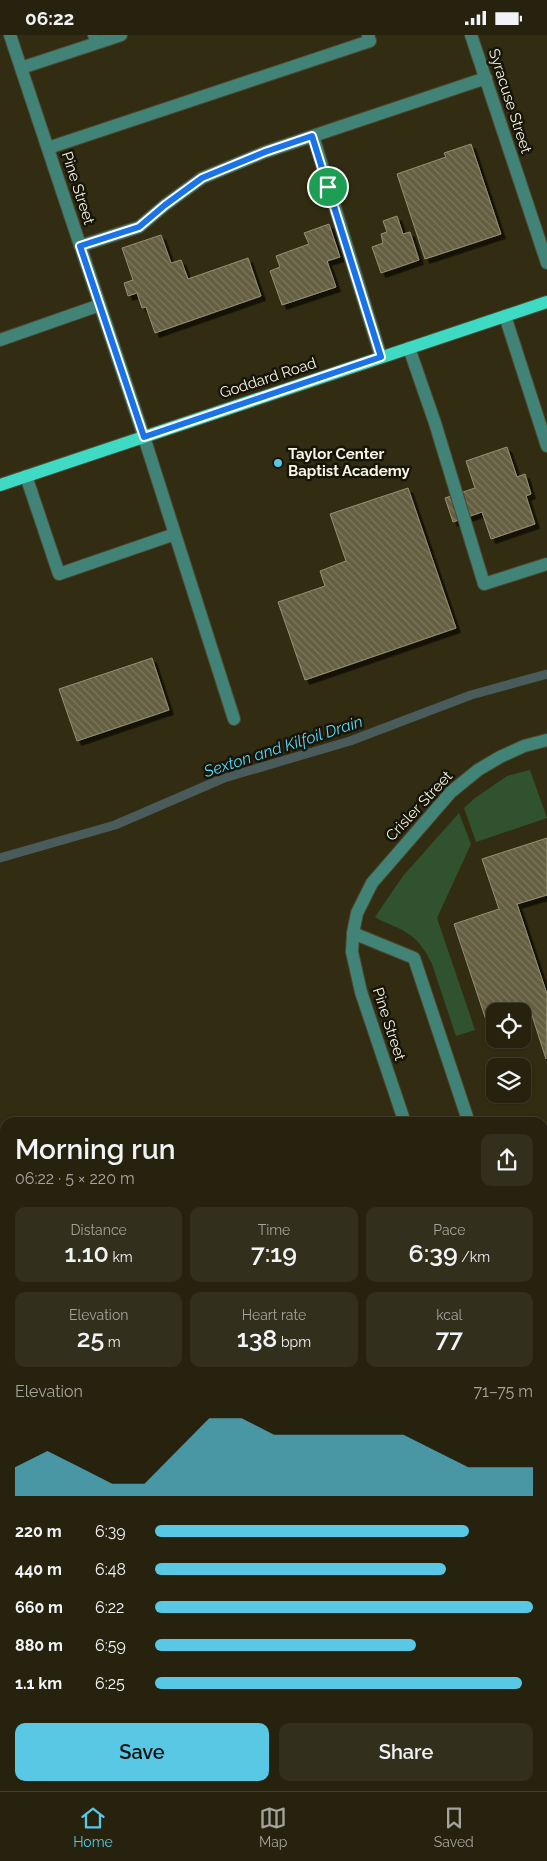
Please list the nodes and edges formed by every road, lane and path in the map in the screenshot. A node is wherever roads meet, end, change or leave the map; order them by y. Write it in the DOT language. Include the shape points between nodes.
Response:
graph roads {
  1 [pos="10,35"];
  2 [pos="121,35"];
  3 [pos="368,35"];
  4 [pos="471,35"];
  5 [pos="96,39"];
  6 [pos="21,68"];
  7 [pos="486,78"];
  8 [pos="312,136"];
  9 [pos="48,148"];
  10 [pos="80,246"];
  11 [pos="547,263"];
  12 [pos="547,302"];
  13 [pos="100,305"];
  14 [pos="505,316"];
  15 [pos="0,340"];
  16 [pos="409,348"];
  17 [pos="381,357"];
  18 [pos="144,437"];
  19 [pos="547,445"];
  20 [pos="26,476"];
  21 [pos="0,485"];
  22 [pos="175,534"];
  23 [pos="547,564"];
  24 [pos="234,719"];
  25 [pos="547,740"];
  26 [pos="353,933"];
  27 [pos="403,1117"];
  28 [pos="467,1117"];
  1 -- 6 [label="street, Pine Street"];
  2 -- 5 [label="street"];
  3 -- 9 [label="street" via="370,41"];
  4 -- 7 [label="street, Syracuse Street"];
  5 -- 6 [label="street"];
  6 -- 9 [label="street, Pine Street"];
  7 -- 8 [label="street"];
  7 -- 11 [label="street, Syracuse Street"];
  8 -- 10 [label="street" via="202,178 139,227"];
  8 -- 17 [label="street"];
  9 -- 10 [label="street, Pine Street"];
  10 -- 13 [label="street, Pine Street"];
  12 -- 14 [label="main road, Goddard Road"];
  13 -- 15 [label="street"];
  13 -- 18 [label="street, Pine Street"];
  14 -- 16 [label="main road, Goddard Road"];
  14 -- 19 [label="street"];
  16 -- 17 [label="main road, Goddard Road"];
  16 -- 23 [label="street" via="436,423 484,583"];
  17 -- 18 [label="main road, Goddard Road"];
  18 -- 20 [label="main road, Goddard Road"];
  18 -- 22 [label="street, Pine Street"];
  20 -- 21 [label="main road, Goddard Road"];
  20 -- 22 [label="street" via="59,574"];
  22 -- 24 [label="street, Pine Street"];
  25 -- 26 [label="street, Crisler Street" via="500,757 451,792 372,883 357,913"];
  26 -- 27 [label="street, Pine Street" via="352,952 361,991"];
  26 -- 28 [label="street" via="414,958"];
}
